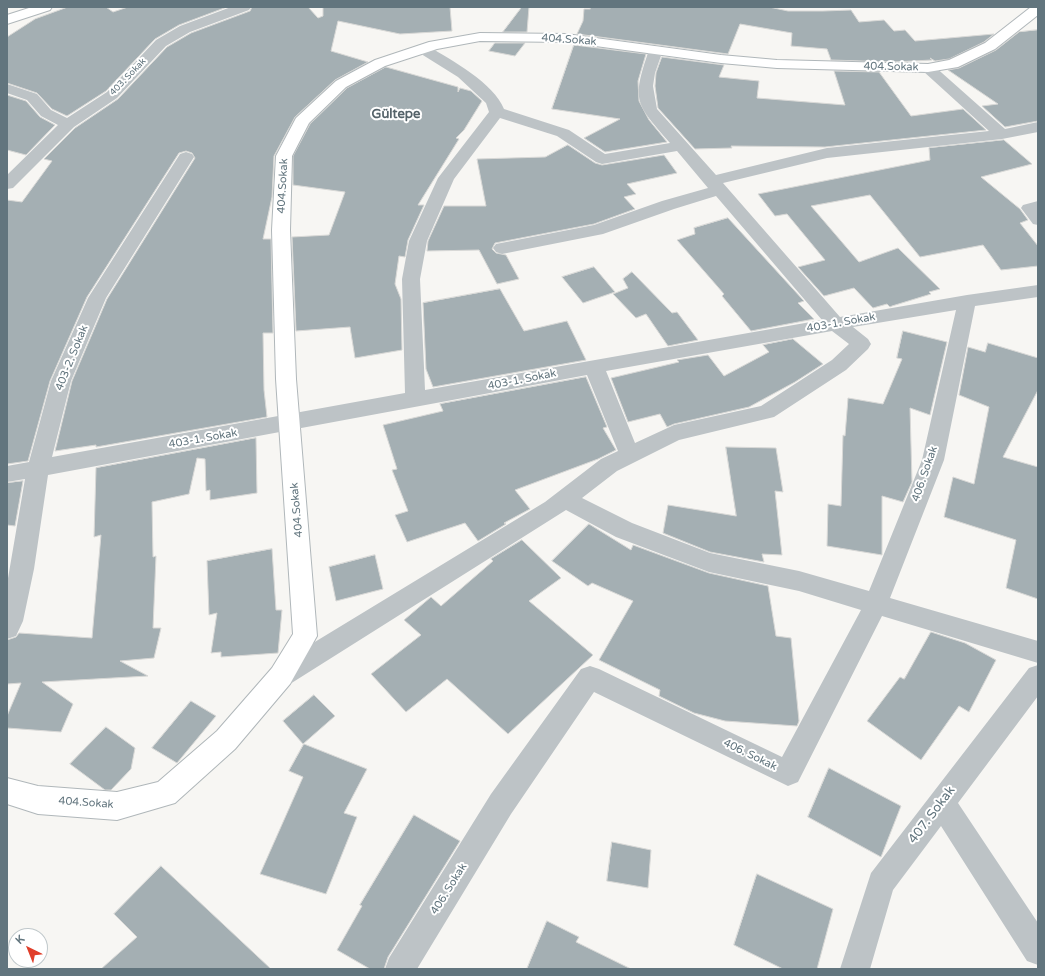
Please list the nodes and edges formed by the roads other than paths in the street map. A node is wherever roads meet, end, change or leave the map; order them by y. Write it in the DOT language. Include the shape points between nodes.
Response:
graph roads {
  1 [pos="45,7"];
  2 [pos="244,7"];
  3 [pos="1038,8"];
  4 [pos="7,20"];
  5 [pos="423,49"];
  6 [pos="656,50"];
  7 [pos="928,68"];
  8 [pos="7,88"];
  9 [pos="497,112"];
  10 [pos="68,124"];
  11 [pos="1038,127"];
  12 [pos="1002,134"];
  13 [pos="681,146"];
  14 [pos="186,157"];
  15 [pos="7,184"];
  16 [pos="715,185"];
  17 [pos="1038,205"];
  18 [pos="1038,221"];
  19 [pos="502,248"];
  20 [pos="1038,291"];
  21 [pos="967,301"];
  22 [pos="836,324"];
  23 [pos="594,366"];
  24 [pos="415,400"];
  25 [pos="289,423"];
  26 [pos="630,455"];
  27 [pos="38,469"];
  28 [pos="7,474"];
  29 [pos="564,499"];
  30 [pos="876,604"];
  31 [pos="7,628"];
  32 [pos="1038,652"];
  33 [pos="281,676"];
  34 [pos="1038,676"];
  35 [pos="7,791"];
  36 [pos="942,803"];
  37 [pos="1038,950"];
  38 [pos="400,969"];
  39 [pos="855,969"];
  1 -- 4 [label="street"];
  2 -- 10 [label="street, 403. Sokak" via="220,14 161,42 112,95"];
  3 -- 7 [label="street, 404.Sokak" via="990,46 953,64"];
  5 -- 6 [label="street, 404.Sokak" via="488,37 566,38"];
  5 -- 9 [label="street" via="462,74 493,101"];
  5 -- 25 [label="street, 404.Sokak" via="380,63 341,84 302,121 284,156 282,230"];
  6 -- 7 [label="street, 404.Sokak" via="777,64"];
  6 -- 13 [label="street" via="644,85 645,96 650,110"];
  7 -- 12 [label="street"];
  8 -- 10 [label="street" via="32,97 46,113"];
  9 -- 13 [label="street" via="563,133 602,159"];
  9 -- 24 [label="street" via="446,178 418,241 411,279"];
  10 -- 15 [label="street, 403. Sokak"];
  11 -- 12 [label="street"];
  12 -- 16 [label="street" via="827,154"];
  13 -- 16 [label="street"];
  14 -- 27 [label="street, 403-2. Sokak" via="97,298 61,382"];
  16 -- 19 [label="street" via="597,230"];
  16 -- 22 [label="street"];
  17 -- 18 [label="lane" via="1028,208"];
  20 -- 21 [label="street, 403-1. Sokak"];
  21 -- 22 [label="street, 403-1. Sokak"];
  21 -- 30 [label="street, 406. Sokak" via="933,460"];
  22 -- 23 [label="street, 403-1. Sokak"];
  22 -- 26 [label="street" via="861,344 839,365 798,393 766,412 674,434"];
  23 -- 24 [label="street, 403-1. Sokak"];
  23 -- 26 [label="street"];
  24 -- 25 [label="street, 403-1. Sokak"];
  25 -- 27 [label="street, 403-1. Sokak"];
  25 -- 33 [label="street, 404.Sokak" via="305,636"];
  26 -- 29 [label="street" via="609,465"];
  27 -- 28 [label="street, 403-1. Sokak"];
  27 -- 31 [label="street, 403-2. Sokak" via="22,569 11,621"];
  29 -- 30 [label="street" via="624,530 708,562 799,581"];
  29 -- 33 [label="street"];
  30 -- 32 [label="street"];
  30 -- 38 [label="street, 406. Sokak" via="788,774 590,677 501,804"];
  33 -- 35 [label="street, 404.Sokak" via="226,740 165,794 117,806 38,800"];
  34 -- 36 [label="street, 407. Sokak"];
  36 -- 37 [label="street"];
  36 -- 39 [label="street, 407. Sokak" via="881,883"];
}
